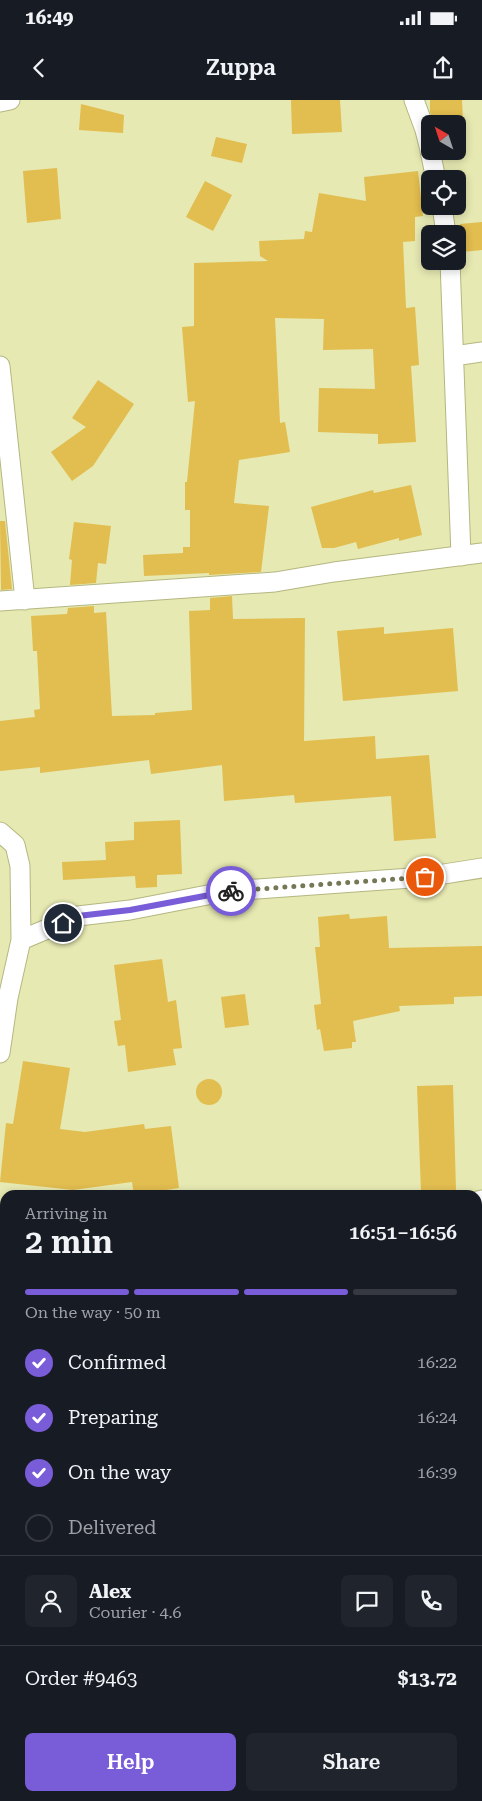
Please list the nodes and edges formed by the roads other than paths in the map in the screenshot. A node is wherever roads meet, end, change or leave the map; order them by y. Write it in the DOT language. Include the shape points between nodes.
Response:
graph roads {
  1 [pos="10,100"];
  2 [pos="414,100"];
  3 [pos="0,102"];
  4 [pos="421,122"];
  5 [pos="450,270"];
  6 [pos="482,352"];
  7 [pos="454,356"];
  8 [pos="0,366"];
  9 [pos="482,554"];
  10 [pos="461,556"];
  11 [pos="26,600"];
  12 [pos="0,601"];
  13 [pos="0,832"];
  14 [pos="482,868"];
  15 [pos="20,940"];
  16 [pos="4,998"];
  17 [pos="0,1053"];
  1 -- 3 [label="street"];
  2 -- 4 [label="street"];
  5 -- 7 [label="street"];
  6 -- 7 [label="street"];
  7 -- 10 [label="street"];
  8 -- 11 [label="street"];
  9 -- 10 [label="street"];
  10 -- 11 [label="street" via="275,582"];
  11 -- 12 [label="street"];
  13 -- 15 [label="street" via="15,844 20,866"];
  14 -- 15 [label="street" via="425,877 228,891 130,910 78,916"];
  15 -- 16 [label="street"];
  16 -- 17 [label="street"];
}
